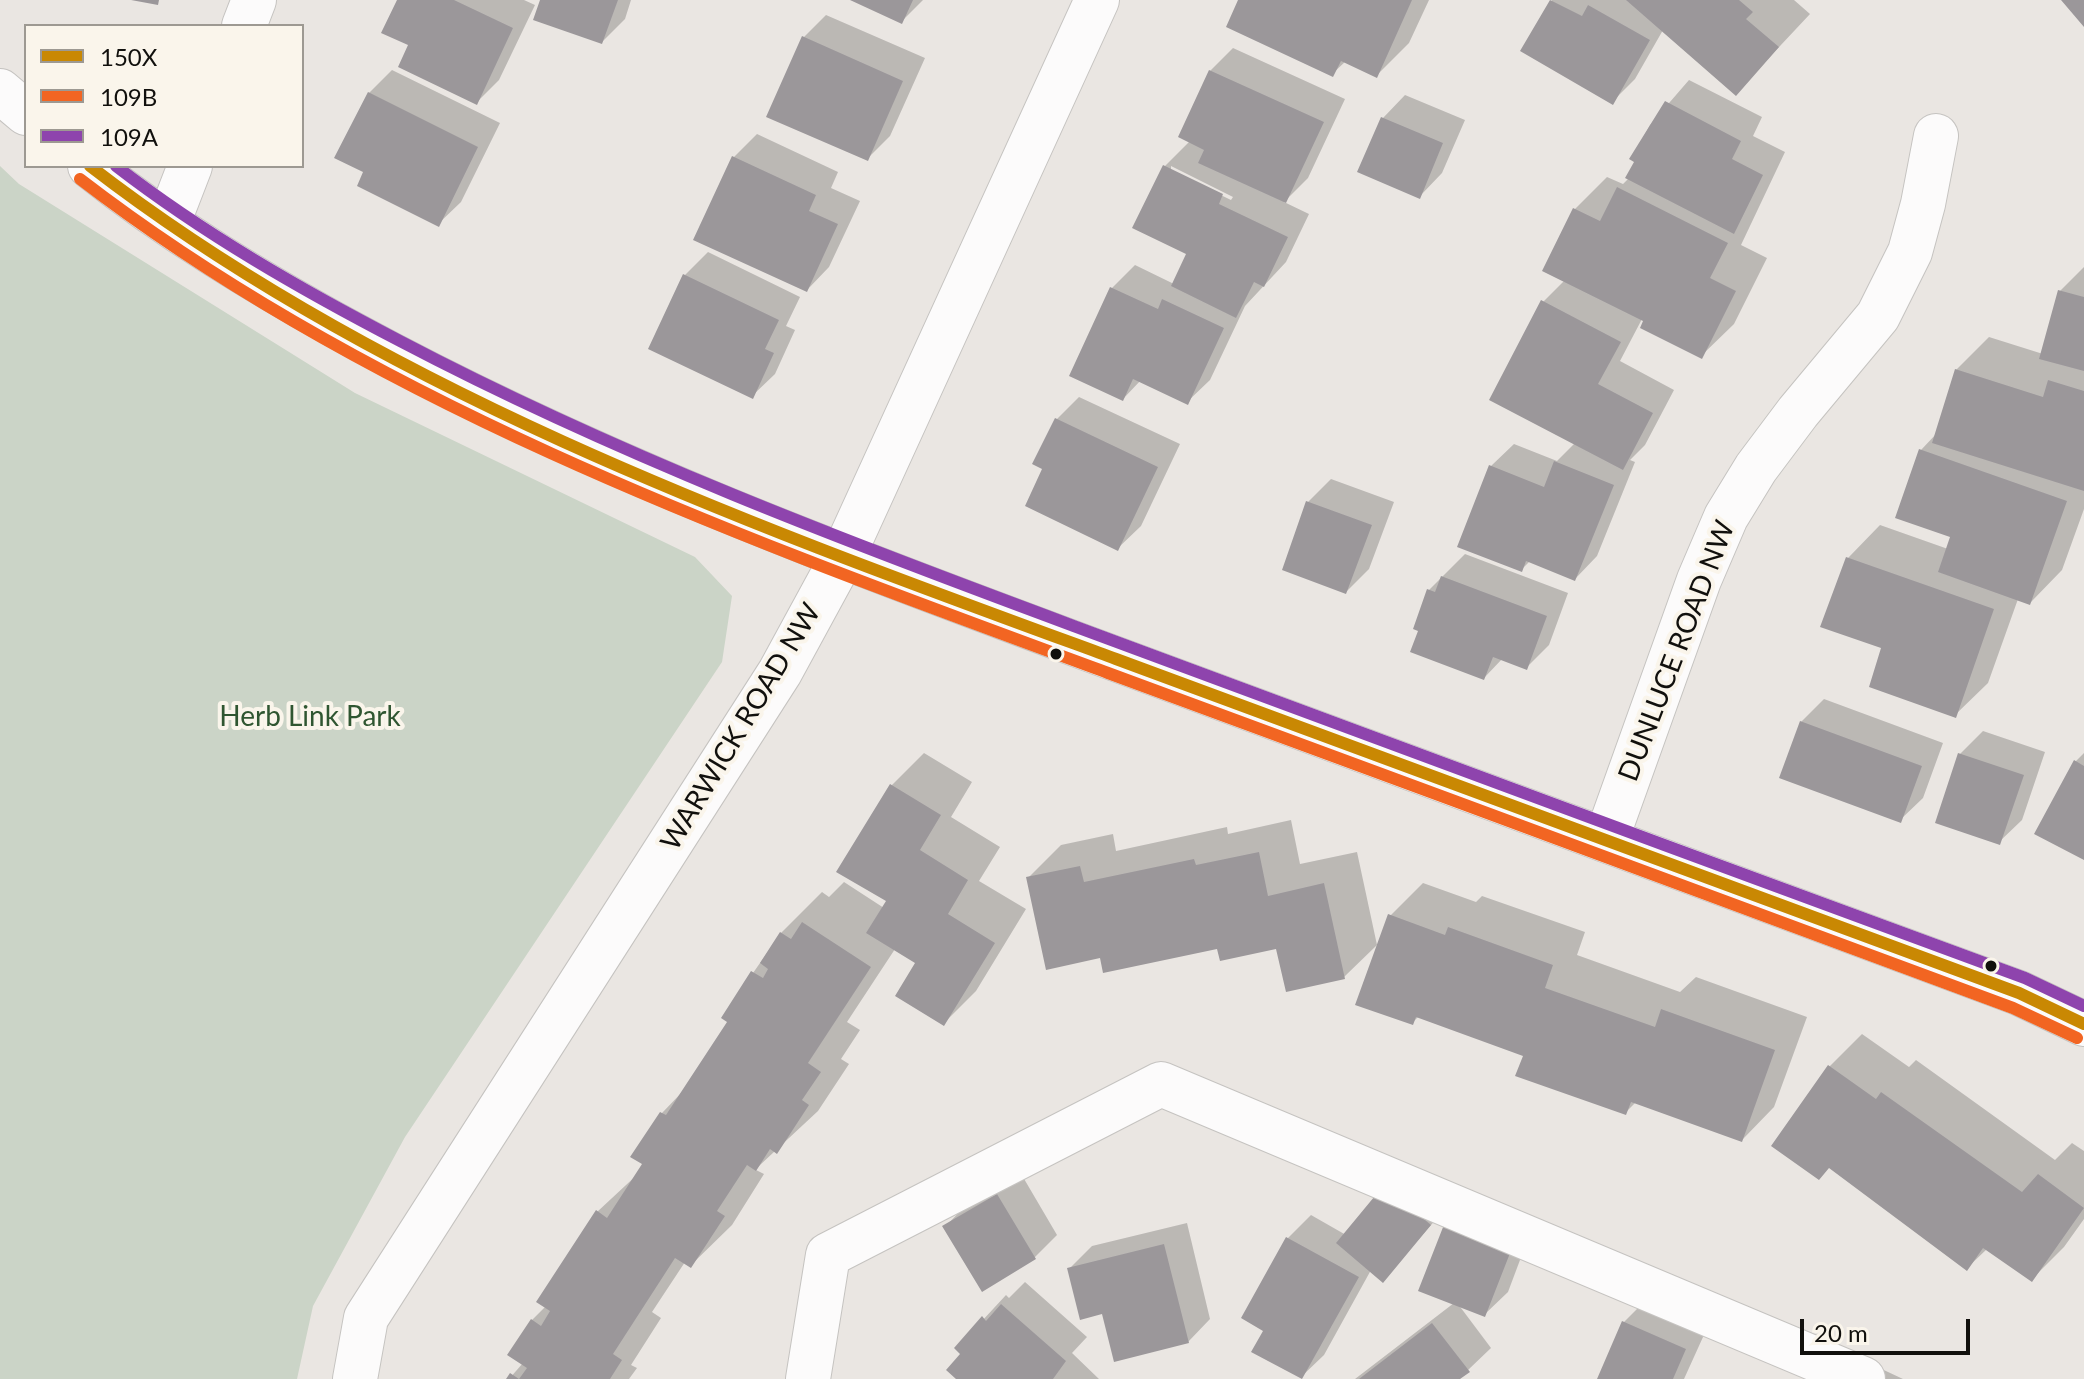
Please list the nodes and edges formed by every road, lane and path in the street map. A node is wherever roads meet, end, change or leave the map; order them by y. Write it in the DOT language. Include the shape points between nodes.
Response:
graph roads {
  1 [pos="254,0"];
  2 [pos="1097,0"];
  3 [pos="245,24"];
  4 [pos="0,91"];
  5 [pos="24,111"];
  6 [pos="1936,136"];
  7 [pos="93,168"];
  8 [pos="189,168"];
  9 [pos="168,223"];
  10 [pos="842,558"];
  11 [pos="1606,840"];
  12 [pos="2084,1024"];
  13 [pos="355,1379"];
  14 [pos="808,1379"];
  15 [pos="1863,1379"];
  1 -- 3 [label="street"];
  2 -- 10 [label="street, WARWICK ROAD NW"];
  4 -- 5 [label="street"];
  6 -- 11 [label="street, DUNLUCE ROAD NW" via="1910,252 1878,316 1798,412 1726,517"];
  7 -- 9 [label="street"];
  8 -- 9 [label="street"];
  9 -- 10 [label="street" via="281,295 464,394 596,456"];
  10 -- 11 [label="street"];
  10 -- 13 [label="street, WARWICK ROAD NW" via="780,672 366,1318"];
  11 -- 12 [label="street" via="2019,993"];
  14 -- 15 [label="street" via="828,1255 1161,1084"];
}
